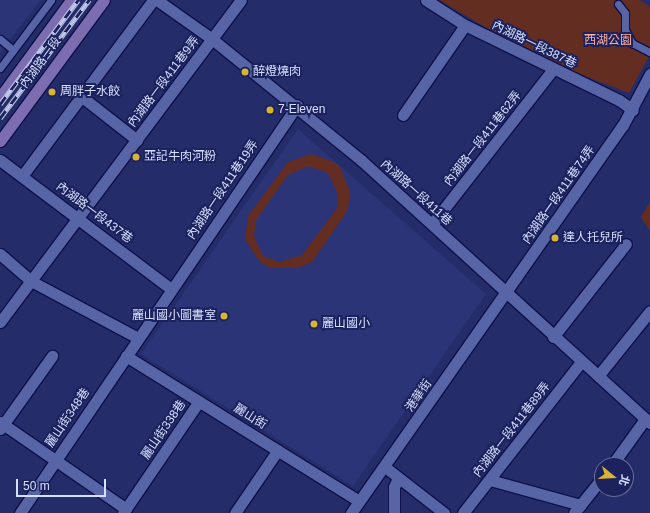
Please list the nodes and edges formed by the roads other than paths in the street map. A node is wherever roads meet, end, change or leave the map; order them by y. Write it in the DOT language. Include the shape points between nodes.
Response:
graph roads {
  1 [pos="51,0"];
  2 [pos="71,0"];
  3 [pos="104,0"];
  4 [pos="153,0"];
  5 [pos="157,0"];
  6 [pos="241,0"];
  7 [pos="426,0"];
  8 [pos="618,4"];
  9 [pos="465,25"];
  10 [pos="0,39"];
  11 [pos="212,39"];
  12 [pos="13,50"];
  13 [pos="650,52"];
  14 [pos="0,68"];
  15 [pos="553,69"];
  16 [pos="650,74"];
  17 [pos="0,96"];
  18 [pos="82,98"];
  19 [pos="297,105"];
  20 [pos="633,110"];
  21 [pos="403,115"];
  22 [pos="137,140"];
  23 [pos="0,141"];
  24 [pos="0,160"];
  25 [pos="22,176"];
  26 [pos="79,217"];
  27 [pos="432,224"];
  28 [pos="626,244"];
  29 [pos="0,254"];
  30 [pos="31,281"];
  31 [pos="171,289"];
  32 [pos="506,294"];
  33 [pos="650,311"];
  34 [pos="0,322"];
  35 [pos="553,337"];
  36 [pos="138,338"];
  37 [pos="52,356"];
  38 [pos="126,356"];
  39 [pos="581,362"];
  40 [pos="598,376"];
  41 [pos="199,401"];
  42 [pos="648,421"];
  43 [pos="1,425"];
  44 [pos="278,450"];
  45 [pos="619,457"];
  46 [pos="55,461"];
  47 [pos="385,467"];
  48 [pos="398,478"];
  49 [pos="490,480"];
  50 [pos="594,488"];
  51 [pos="359,501"];
  52 [pos="577,509"];
  53 [pos="124,511"];
  54 [pos="20,513"];
  55 [pos="235,513"];
  56 [pos="351,513"];
  57 [pos="394,513"];
  58 [pos="444,513"];
  59 [pos="463,513"];
  1 -- 12 [label="lane"];
  2 -- 17 [label="main road, 內湖路一段"];
  3 -- 23 [label="main road, 內湖路一段"];
  4 -- 18 [label="street"];
  5 -- 11 [label="street, 內湖路一段411巷"];
  6 -- 11 [label="street, 內湖路一段411巷9弄"];
  7 -- 9 [label="street, 內湖路一段387巷"];
  8 -- 13 [label="lane" via="625,13 625,30 632,43"];
  9 -- 15 [label="street, 內湖路一段387巷"];
  9 -- 21 [label="street"];
  10 -- 12 [label="lane"];
  11 -- 19 [label="street, 內湖路一段411巷"];
  11 -- 22 [label="street, 內湖路一段411巷9弄"];
  12 -- 14 [label="lane"];
  15 -- 20 [label="street, 內湖路一段387巷" via="619,100"];
  15 -- 27 [label="street, 內湖路一段411巷62弄"];
  16 -- 20 [label="street, 內湖路一段411巷74弄"];
  18 -- 22 [label="street"];
  18 -- 25 [label="street"];
  19 -- 27 [label="street, 內湖路一段411巷"];
  19 -- 31 [label="street, 內湖路一段411巷19弄"];
  20 -- 32 [label="street, 內湖路一段411巷74弄"];
  22 -- 26 [label="street, 內湖路一段411巷9弄"];
  24 -- 25 [label="street, 內湖路一段437巷"];
  25 -- 26 [label="street, 內湖路一段437巷"];
  26 -- 30 [label="street, 內湖路一段411巷9弄"];
  26 -- 31 [label="street, 內湖路一段437巷"];
  27 -- 32 [label="street, 內湖路一段411巷"];
  28 -- 35 [label="street"];
  29 -- 30 [label="street"];
  30 -- 34 [label="street, 內湖路一段411巷9弄"];
  30 -- 36 [label="street"];
  31 -- 36 [label="street, 內湖路一段411巷19弄"];
  32 -- 35 [label="street, 內湖路一段411巷"];
  32 -- 47 [label="street, 港華街"];
  33 -- 40 [label="street"];
  35 -- 39 [label="street, 內湖路一段411巷"];
  36 -- 38 [label="street, 麗山街348巷"];
  37 -- 43 [label="street"];
  38 -- 41 [label="street, 麗山街"];
  38 -- 46 [label="street, 麗山街348巷"];
  39 -- 40 [label="street, 內湖路一段411巷"];
  39 -- 49 [label="street, 內湖路一段411巷89弄"];
  40 -- 42 [label="street, 內湖路一段411巷"];
  41 -- 44 [label="street, 麗山街"];
  41 -- 53 [label="street, 麗山街338巷"];
  42 -- 45 [label="street"];
  43 -- 46 [label="street"];
  44 -- 51 [label="street, 麗山街"];
  44 -- 55 [label="street"];
  46 -- 53 [label="street"];
  46 -- 54 [label="street, 麗山街348巷"];
  47 -- 48 [label="street"];
  47 -- 51 [label="street, 港華街"];
  48 -- 57 [label="street" via="394,487"];
  48 -- 58 [label="street"];
  49 -- 52 [label="street"];
  49 -- 59 [label="street, 內湖路一段411巷89弄"];
  50 -- 52 [label="street"];
  51 -- 56 [label="street, 港華街"];
}
